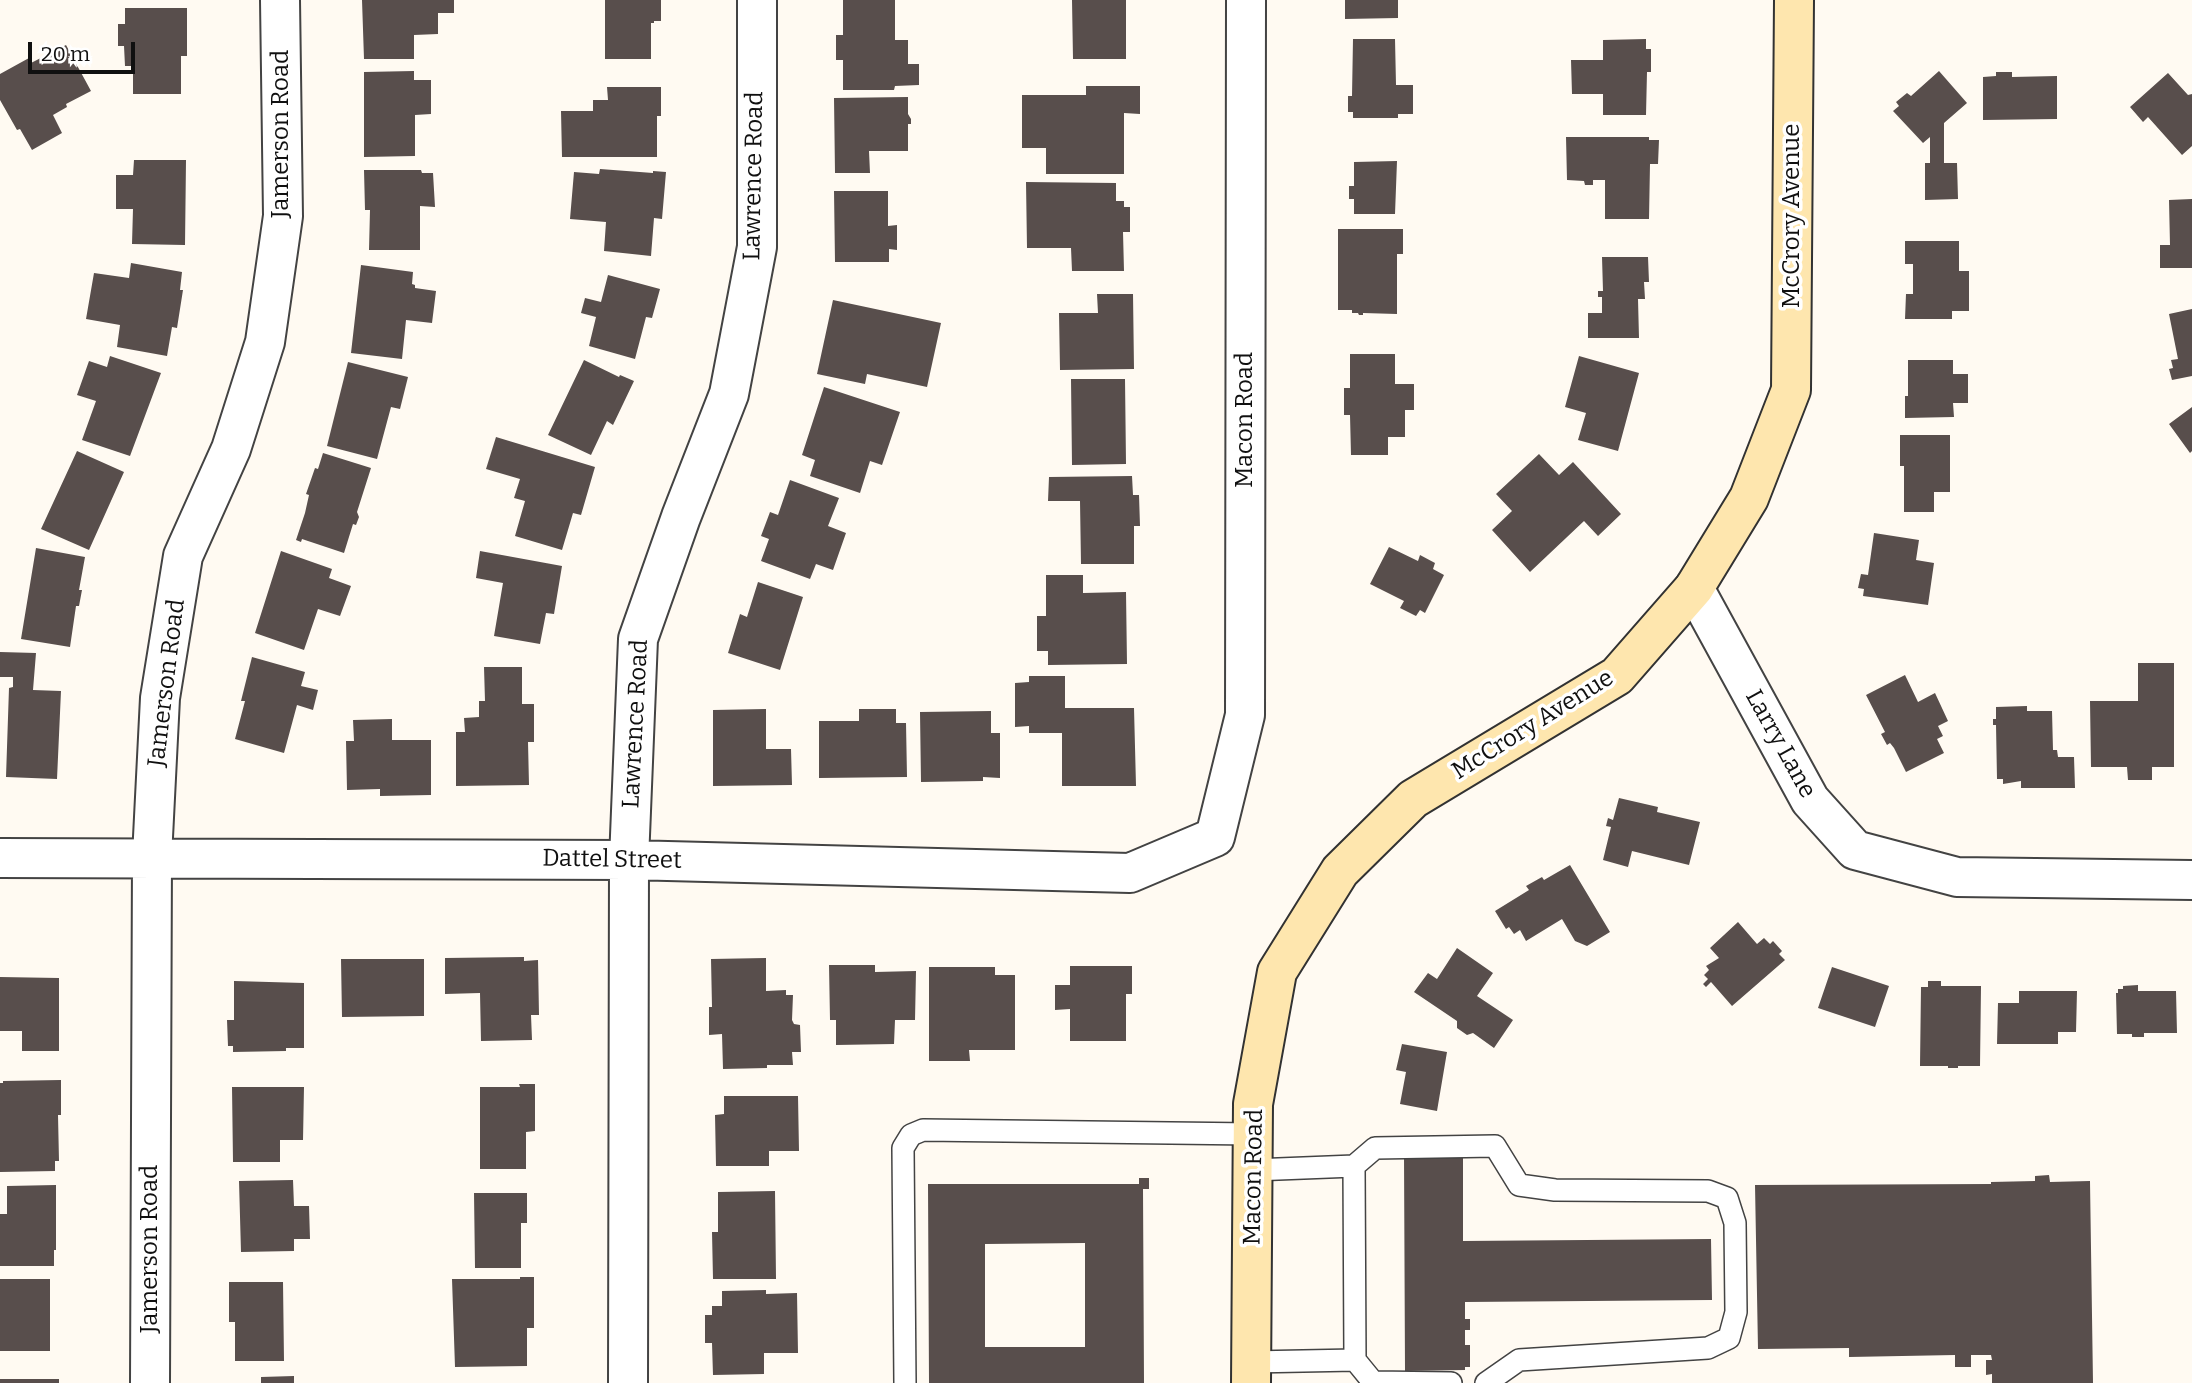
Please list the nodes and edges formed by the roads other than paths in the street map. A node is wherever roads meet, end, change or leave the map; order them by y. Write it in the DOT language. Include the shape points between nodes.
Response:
graph roads {
  1 [pos="280,0"];
  2 [pos="757,0"];
  3 [pos="1245,0"];
  4 [pos="1794,0"];
  5 [pos="1694,588"];
  6 [pos="1215,837"];
  7 [pos="152,857"];
  8 [pos="0,858"];
  9 [pos="628,860"];
  10 [pos="2192,880"];
  11 [pos="1277,972"];
  12 [pos="1253,1152"];
  13 [pos="1354,1166"];
  14 [pos="1355,1360"];
  15 [pos="1251,1372"];
  16 [pos="149,1383"];
  17 [pos="628,1383"];
  18 [pos="905,1383"];
  19 [pos="1451,1383"];
  20 [pos="1486,1383"];
  1 -- 7 [label="street, Jamerson Road" via="283,216 267,329 231,449 183,556 160,698"];
  2 -- 9 [label="street, Lawrence Road" via="757,247 729,394 638,639"];
  3 -- 6 [label="street, Macon Road" via="1245,715"];
  4 -- 5 [label="main road, McCrory Avenue" via="1791,390 1749,498"];
  5 -- 10 [label="street, Larry Lane" via="1810,800 1855,850 1957,877"];
  5 -- 11 [label="main road, McCrory Avenue" via="1618,676 1413,799 1340,871"];
  6 -- 9 [label="street, Dattel Street" via="1130,873"];
  7 -- 8 [label="street, Dattel Street"];
  7 -- 9 [label="street, Dattel Street"];
  7 -- 16 [label="street, Jamerson Road"];
  9 -- 17 [label="street, Lawrence Road"];
  11 -- 12 [label="main road, Macon Road" via="1253,1104"];
  12 -- 13 [label="lane"];
  12 -- 15 [label="main road, Macon Road"];
  12 -- 18 [label="lane" via="923,1130 911,1135 903,1148"];
  13 -- 14 [label="lane"];
  13 -- 20 [label="lane" via="1376,1149 1495,1146 1519,1185 1555,1190 1709,1191 1727,1198 1735,1223 1736,1312 1729,1338 1708,1348 1519,1360"];
  14 -- 15 [label="lane"];
  14 -- 19 [label="lane" via="1373,1382"];
}
